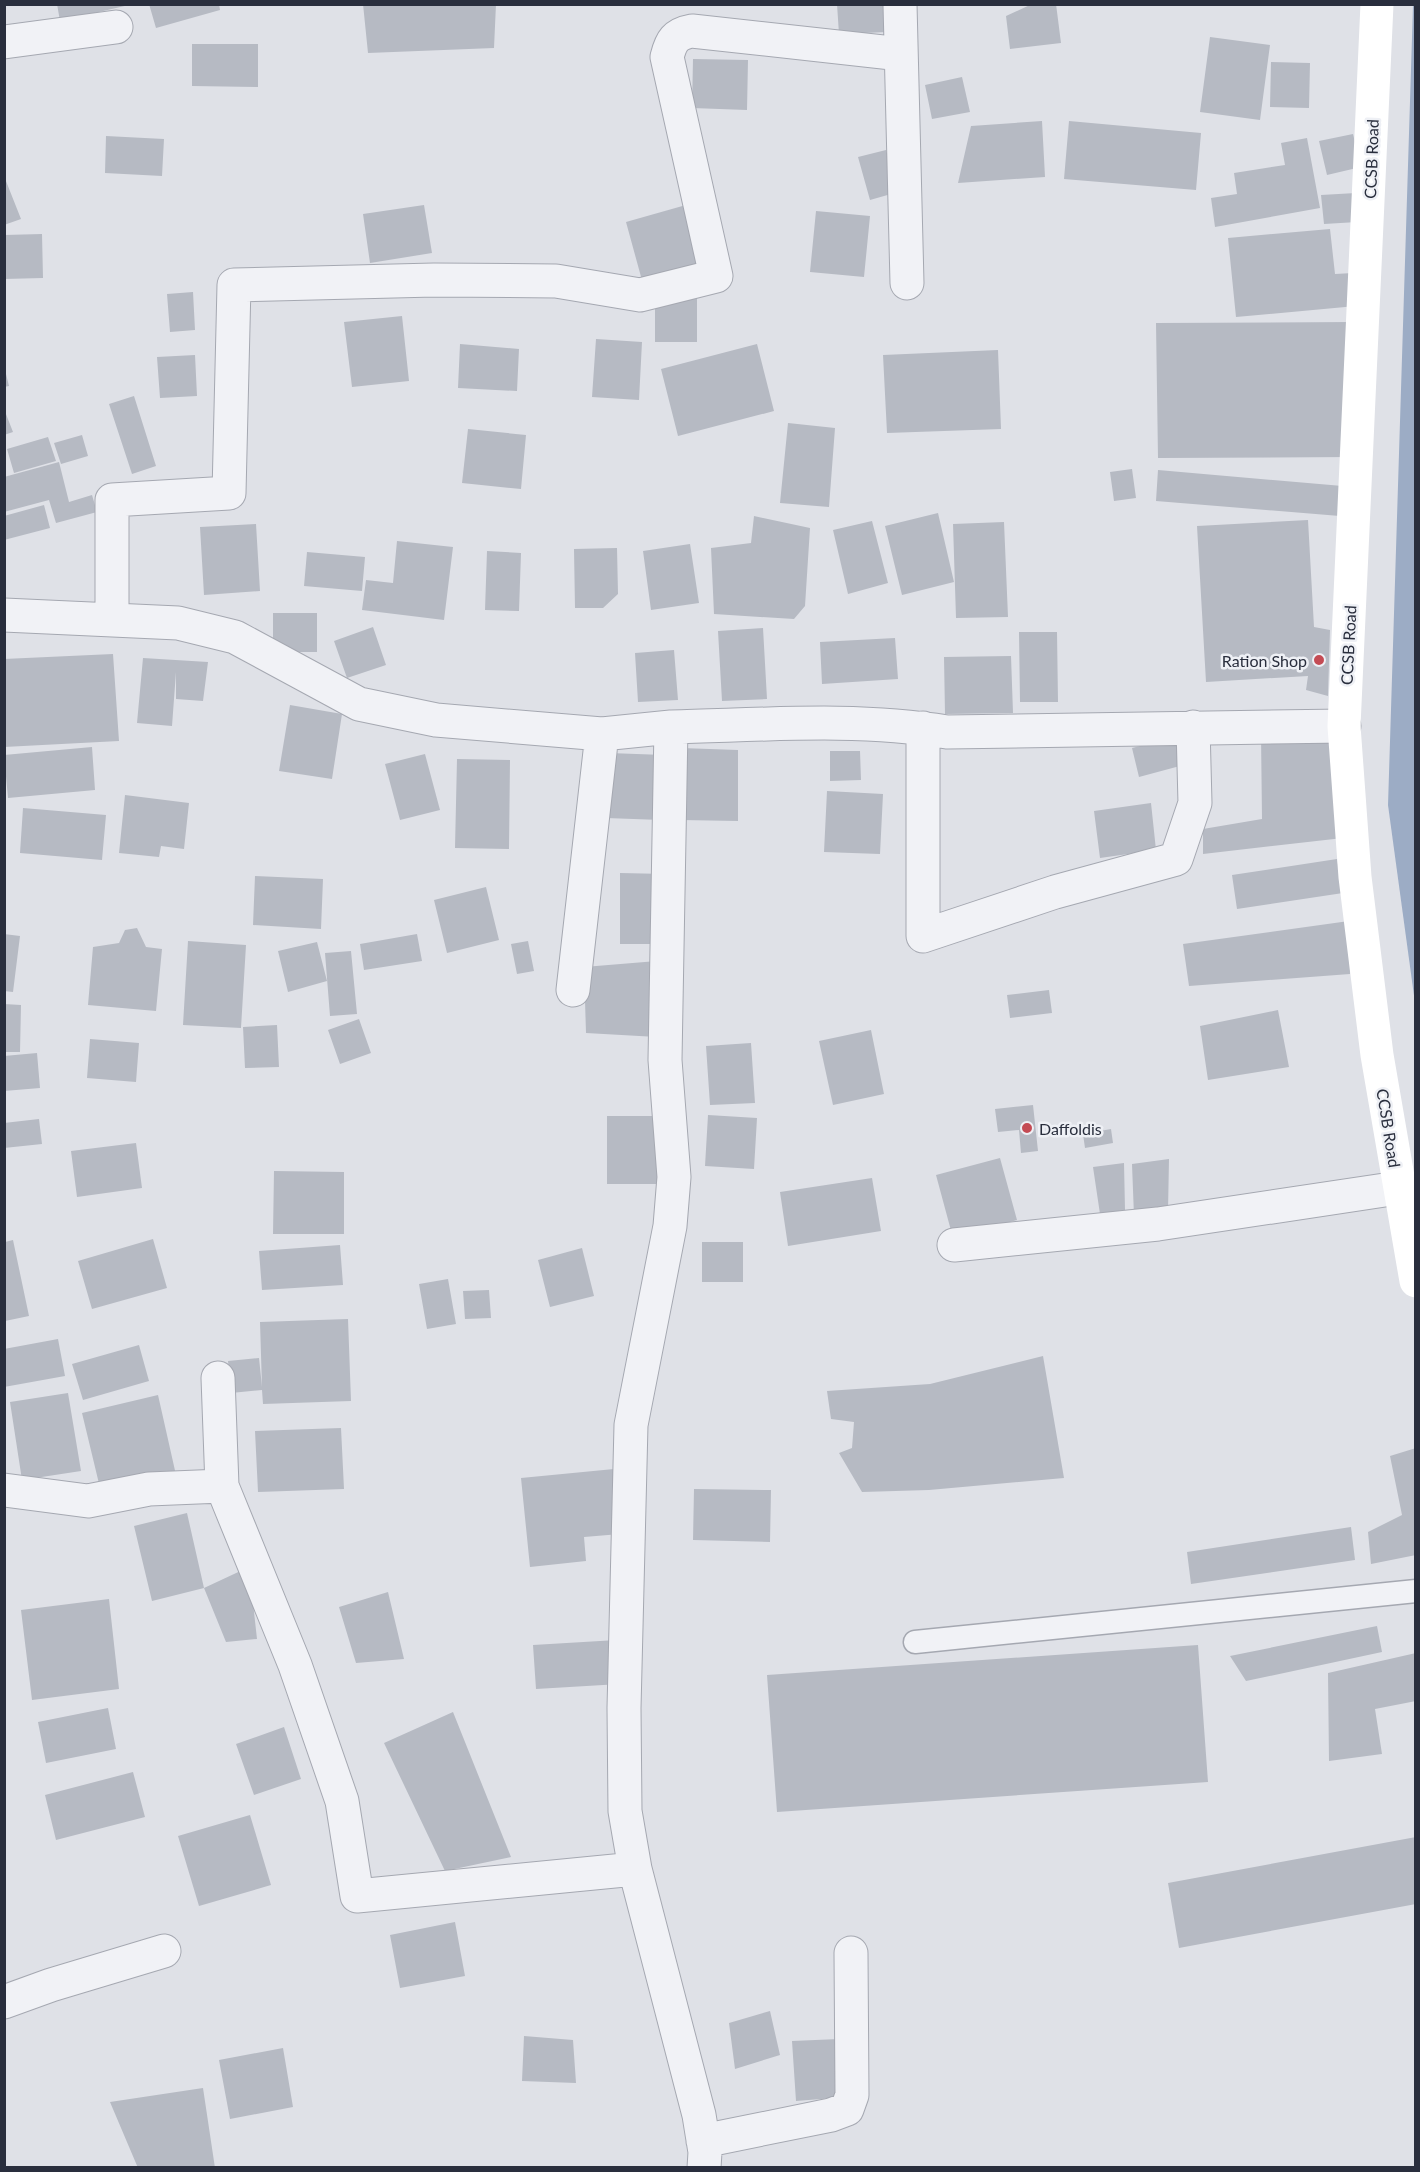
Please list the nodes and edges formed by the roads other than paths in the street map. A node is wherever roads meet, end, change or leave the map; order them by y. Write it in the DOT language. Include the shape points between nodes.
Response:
graph roads {
  1 [pos="900,4"];
  2 [pos="1377,4"];
  3 [pos="116,27"];
  4 [pos="4,42"];
  5 [pos="901,54"];
  6 [pos="907,283"];
  7 [pos="4,615"];
  8 [pos="112,620"];
  9 [pos="1344,726"];
  10 [pos="671,727"];
  11 [pos="1193,727"];
  12 [pos="923,728"];
  13 [pos="602,734"];
  14 [pos="573,990"];
  15 [pos="1398,1188"];
  16 [pos="954,1245"];
  17 [pos="1416,1281"];
  18 [pos="218,1377"];
  19 [pos="222,1486"];
  20 [pos="4,1491"];
  21 [pos="1416,1591"];
  22 [pos="915,1642"];
  23 [pos="635,1869"];
  24 [pos="164,1951"];
  25 [pos="851,1953"];
  26 [pos="4,2002"];
  27 [pos="703,2154"];
  1 -- 5 [label="street"];
  2 -- 9 [label="main road, CCSB Road"];
  3 -- 4 [label="street"];
  5 -- 6 [label="street"];
  5 -- 8 [label="street" via="692,31 680,33 670,44 667,57 716,276 640,295 556,281 234,285 229,493 112,500"];
  7 -- 8 [label="street"];
  8 -- 13 [label="street" via="178,623 236,638 360,704 436,720"];
  9 -- 11 [label="street"];
  9 -- 15 [label="main road, CCSB Road" via="1355,877"];
  10 -- 12 [label="street" via="849,723"];
  10 -- 13 [label="street"];
  10 -- 23 [label="street" via="665,1060 674,1177 670,1226 631,1425 624,1719 625,1811"];
  11 -- 12 [label="street" via="947,732"];
  11 -- 12 [label="street" via="1196,803 1176,859 1055,892 923,936"];
  13 -- 14 [label="street"];
  15 -- 16 [label="street" via="1158,1224"];
  15 -- 17 [label="main road, CCSB Road"];
  18 -- 19 [label="street"];
  19 -- 20 [label="street" via="148,1489 88,1501"];
  19 -- 23 [label="street" via="296,1665 342,1801 357,1896"];
  21 -- 22 [label="lane"];
  23 -- 27 [label="street" via="699,2115"];
  24 -- 26 [label="street"];
  25 -- 27 [label="street" via="852,2095 847,2109"];
}
